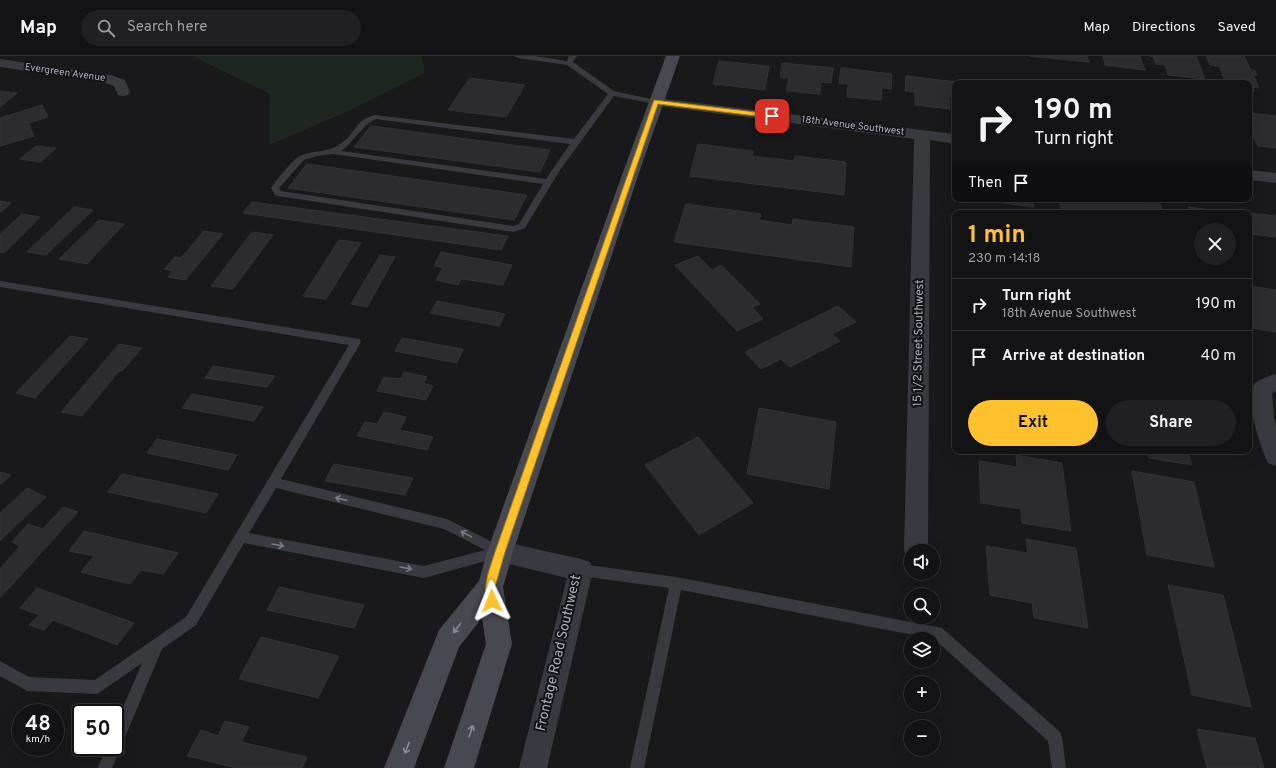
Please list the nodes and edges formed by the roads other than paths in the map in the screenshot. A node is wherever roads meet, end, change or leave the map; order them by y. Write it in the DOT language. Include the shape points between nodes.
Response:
graph roads {
  1 [pos="518,56"];
  2 [pos="673,56"];
  3 [pos="571,59"];
  4 [pos="0,63"];
  5 [pos="122,92"];
  6 [pos="612,93"];
  7 [pos="656,102"];
  8 [pos="922,135"];
  9 [pos="952,139"];
  10 [pos="576,142"];
  11 [pos="333,152"];
  12 [pos="1252,175"];
  13 [pos="1276,178"];
  14 [pos="548,182"];
  15 [pos="0,284"];
  16 [pos="1276,382"];
  17 [pos="1276,457"];
  18 [pos="273,482"];
  19 [pos="240,538"];
  20 [pos="916,544"];
  21 [pos="500,552"];
  22 [pos="581,570"];
  23 [pos="676,583"];
  24 [pos="490,587"];
  25 [pos="157,644"];
  26 [pos="0,668"];
  27 [pos="124,722"];
  28 [pos="110,756"];
  29 [pos="105,768"];
  30 [pos="399,768"];
  31 [pos="459,768"];
  32 [pos="533,768"];
  33 [pos="637,768"];
  34 [pos="1059,768"];
  1 -- 3 [label="lane"];
  2 -- 7 [label="main road"];
  3 -- 6 [label="lane"];
  4 -- 5 [label="street, Evergreen Avenue" via="106,78 120,83"];
  6 -- 7 [label="lane"];
  6 -- 10 [label="lane"];
  7 -- 8 [label="street, 18th Avenue Southwest"];
  7 -- 21 [label="main road"];
  8 -- 9 [label="street, 18th Avenue Southwest"];
  8 -- 20 [label="street, 15 1/2 Street Southwest"];
  10 -- 11 [label="lane" via="375,117 366,120 347,142"];
  10 -- 14 [label="lane"];
  11 -- 14 [label="lane"];
  11 -- 14 [label="lane" via="301,158 275,188 278,193 514,229 522,226"];
  12 -- 13 [label="street"];
  15 -- 18 [label="lane" via="356,342"];
  16 -- 17 [label="street" via="1262,388 1263,418"];
  18 -- 19 [label="lane"];
  21 -- 18 [label="lane, one-way" via="447,524"];
  19 -- 21 [label="lane, one-way" via="424,572"];
  19 -- 25 [label="lane" via="190,621"];
  21 -- 22 [label="street, Frontage Road Southwest"];
  21 -- 24 [label="main road"];
  22 -- 23 [label="lane"];
  22 -- 32 [label="street, Frontage Road Southwest"];
  23 -- 33 [label="lane"];
  23 -- 34 [label="lane" via="937,633 1055,737"];
  24 -- 30 [label="main road, one-way" via="449,639"];
  31 -- 24 [label="main road, one-way" via="500,644"];
  25 -- 26 [label="lane" via="97,687 27,684"];
  25 -- 27 [label="lane"];
  28 -- 29 [label="lane"];
}
